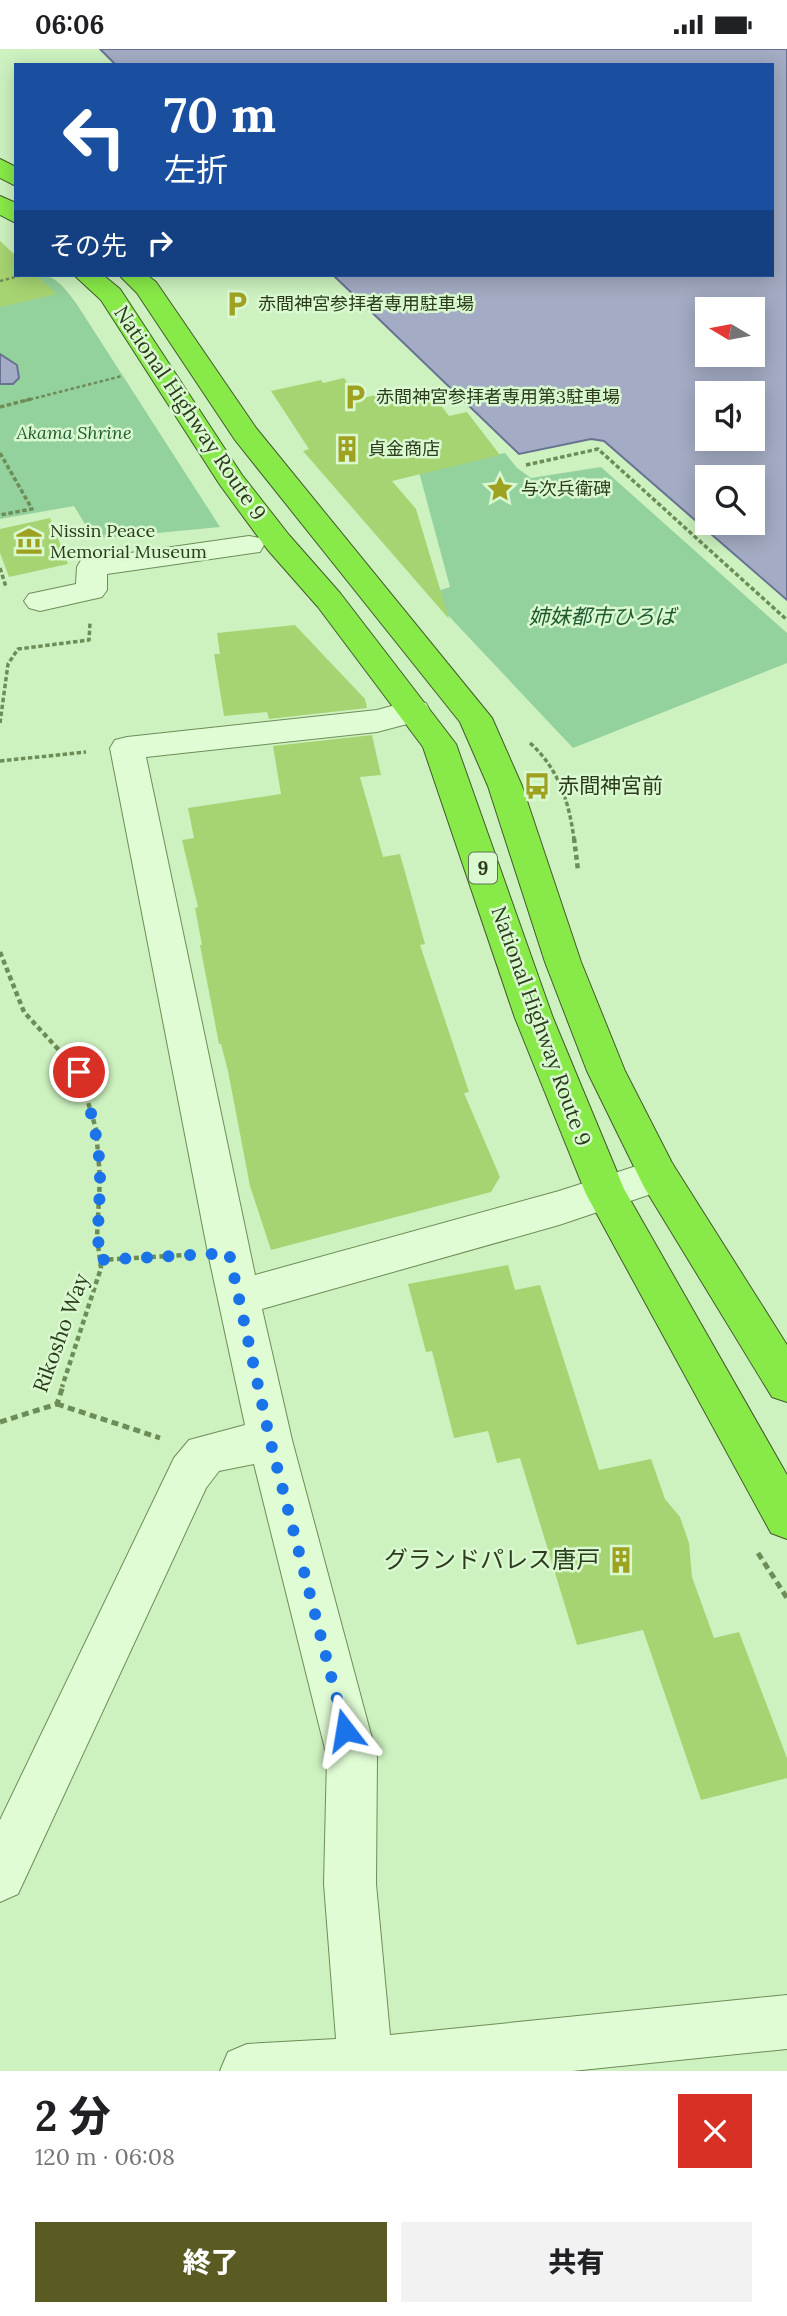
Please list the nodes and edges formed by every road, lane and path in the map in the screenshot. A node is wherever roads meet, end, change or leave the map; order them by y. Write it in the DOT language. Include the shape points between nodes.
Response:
graph roads {
  1 [pos="0,166"];
  2 [pos="14,177"];
  3 [pos="0,203"];
  4 [pos="14,214"];
  5 [pos="89,277"];
  6 [pos="134,277"];
  7 [pos="133,373"];
  8 [pos="0,407"];
  9 [pos="0,453"];
  10 [pos="526,465"];
  11 [pos="0,515"];
  12 [pos="249,544"];
  13 [pos="91,590"];
  14 [pos="40,601"];
  15 [pos="787,620"];
  16 [pos="414,711"];
  17 [pos="0,723"];
  18 [pos="523,734"];
  19 [pos="127,748"];
  20 [pos="0,761"];
  21 [pos="580,881"];
  22 [pos="0,952"];
  23 [pos="659,1175"];
  24 [pos="606,1194"];
  25 [pos="229,1253"];
  26 [pos="100,1260"];
  27 [pos="241,1297"];
  28 [pos="787,1383"];
  29 [pos="57,1404"];
  30 [pos="0,1422"];
  31 [pos="270,1440"];
  32 [pos="205,1454"];
  33 [pos="787,1518"];
  34 [pos="0,1876"];
  35 [pos="787,2022"];
  36 [pos="366,2068"];
  37 [pos="247,2071"];
  1 -- 2 [label="highway"];
  3 -- 4 [label="highway"];
  5 -- 16 [label="highway, National Highway Route 9 / 9" via="111,295 230,479"];
  6 -- 23 [label="highway, National Highway Route 9 / 9" via="147,288 246,434 475,718 505,786 563,963 606,1071"];
  7 -- 8 [label="path"];
  9 -- 11 [label="path" via="32,509"];
  10 -- 15 [label="path" via="598,449"];
  12 -- 13 [label="street" via="92,567"];
  13 -- 14 [label="street"];
  13 -- 17 [label="path" via="89,640 32,645 18,649 13,656"];
  16 -- 19 [label="street" via="377,721"];
  16 -- 24 [label="highway, National Highway Route 9 / 9" via="439,744 534,1018"];
  18 -- 21 [label="path" via="542,750 569,801"];
  19 -- 20 [label="path"];
  19 -- 25 [label="street"];
  22 -- 26 [label="path, Rikosho Way" via="24,1012 79,1072 96,1129"];
  23 -- 24 [label="street"];
  23 -- 28 [label="highway, National Highway Route 9 / 9"];
  24 -- 27 [label="street"];
  24 -- 33 [label="highway, National Highway Route 9 / 9"];
  25 -- 26 [label="path"];
  25 -- 27 [label="street"];
  26 -- 29 [label="path, Rikosho Way"];
  27 -- 31 [label="street"];
  29 -- 30 [label="path, Rikosho Way"];
  29 -- 32 [label="path"];
  31 -- 32 [label="street"];
  31 -- 36 [label="street" via="352,1757 350,1884"];
  32 -- 34 [label="street" via="190,1473"];
  35 -- 36 [label="street"];
  36 -- 37 [label="street"];
}
